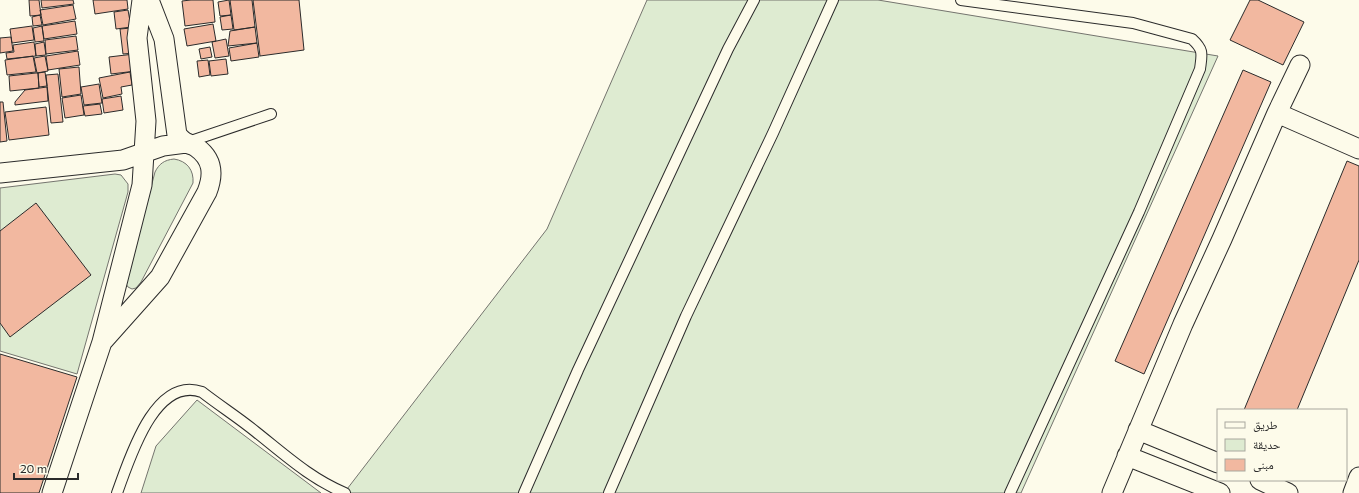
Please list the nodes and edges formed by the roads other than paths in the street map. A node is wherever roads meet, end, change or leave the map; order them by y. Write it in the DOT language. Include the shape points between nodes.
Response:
graph roads {
  1 [pos="142,0"];
  2 [pos="149,0"];
  3 [pos="754,0"];
  4 [pos="833,0"];
  5 [pos="961,0"];
  6 [pos="1300,65"];
  7 [pos="1277,113"];
  8 [pos="271,114"];
  9 [pos="186,143"];
  10 [pos="1359,149"];
  11 [pos="144,153"];
  12 [pos="0,173"];
  13 [pos="102,342"];
  14 [pos="1138,430"];
  15 [pos="1127,456"];
  16 [pos="1217,463"];
  17 [pos="1359,477"];
  18 [pos="1262,481"];
  19 [pos="52,493"];
  20 [pos="117,493"];
  21 [pos="345,493"];
  22 [pos="524,493"];
  23 [pos="609,493"];
  24 [pos="1010,493"];
  25 [pos="1112,493"];
  26 [pos="1220,493"];
  27 [pos="1288,493"];
  28 [pos="1353,493"];
  1 -- 11 [label="street" via="137,38 146,120"];
  2 -- 9 [label="street" via="164,39 177,135"];
  3 -- 22 [label="lane" via="728,49 581,363"];
  4 -- 23 [label="lane" via="774,133 686,316"];
  5 -- 24 [label="lane" via="1133,23 1192,39 1202,51 1200,69 1139,212"];
  6 -- 7 [label="street"];
  7 -- 10 [label="street"];
  7 -- 14 [label="street"];
  8 -- 9 [label="lane"];
  9 -- 11 [label="street" via="163,146"];
  9 -- 13 [label="street" via="203,152 209,161 212,171 207,192 160,277"];
  11 -- 12 [label="street" via="123,160"];
  11 -- 13 [label="street" via="142,185"];
  13 -- 19 [label="street"];
  14 -- 15 [label="street"];
  14 -- 16 [label="street"];
  15 -- 25 [label="street"];
  15 -- 26 [label="street"];
  17 -- 28 [label="street"];
  18 -- 27 [label="street"];
  20 -- 21 [label="lane" via="140,435 153,412 174,393 196,390 255,431 308,473"];
}
